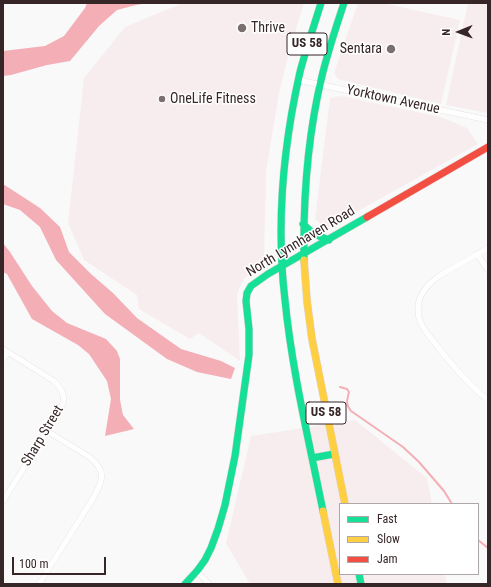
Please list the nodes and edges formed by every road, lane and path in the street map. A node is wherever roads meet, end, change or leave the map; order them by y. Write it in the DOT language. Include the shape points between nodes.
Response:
graph roads {
  1 [pos="321,3"];
  2 [pos="344,3"];
  3 [pos="298,80"];
  4 [pos="320,84"];
  5 [pos="488,120"];
  6 [pos="488,147"];
  7 [pos="303,224"];
  8 [pos="329,240"];
  9 [pos="488,248"];
  10 [pos="303,254"];
  11 [pos="477,254"];
  12 [pos="282,267"];
  13 [pos="488,270"];
  14 [pos="5,350"];
  15 [pos="3,360"];
  16 [pos="488,400"];
  17 [pos="47,431"];
  18 [pos="334,454"];
  19 [pos="312,458"];
  20 [pos="3,501"];
  21 [pos="345,503"];
  22 [pos="197,571"];
  23 [pos="39,584"];
  24 [pos="185,584"];
  25 [pos="209,584"];
  26 [pos="338,584"];
  1 -- 3 [label="main road, US 58"];
  2 -- 4 [label="main road, US 58"];
  3 -- 4 [label="street, Yorktown Avenue"];
  3 -- 12 [label="main road, US 58" via="283,174 280,219"];
  4 -- 5 [label="street, Yorktown Avenue"];
  4 -- 7 [label="main road, US 58" via="308,150"];
  6 -- 8 [label="main road, North Lynnhaven Road"];
  7 -- 8 [label="main road" via="317,236"];
  7 -- 10 [label="main road, US 58"];
  8 -- 10 [label="main road, North Lynnhaven Road"];
  9 -- 11 [label="street"];
  10 -- 12 [label="main road, North Lynnhaven Road"];
  10 -- 18 [label="main road, US 58" via="311,334"];
  11 -- 13 [label="street"];
  11 -- 16 [label="street" via="432,281 421,294 418,311 423,327 448,361"];
  12 -- 19 [label="main road, US 58" via="290,341"];
  12 -- 22 [label="main road, North Lynnhaven Road" via="254,283 247,294 249,354 235,456 218,529 208,554"];
  14 -- 15 [label="street"];
  14 -- 17 [label="street, Sharp Street" via="60,386 63,405"];
  17 -- 20 [label="street, Sharp Street"];
  17 -- 23 [label="street" via="94,460 100,469 102,479 92,500"];
  18 -- 19 [label="main road"];
  18 -- 21 [label="main road, US 58"];
  19 -- 26 [label="main road, US 58"];
  22 -- 24 [label="main road, North Lynnhaven Road"];
  22 -- 25 [label="street"];
}
